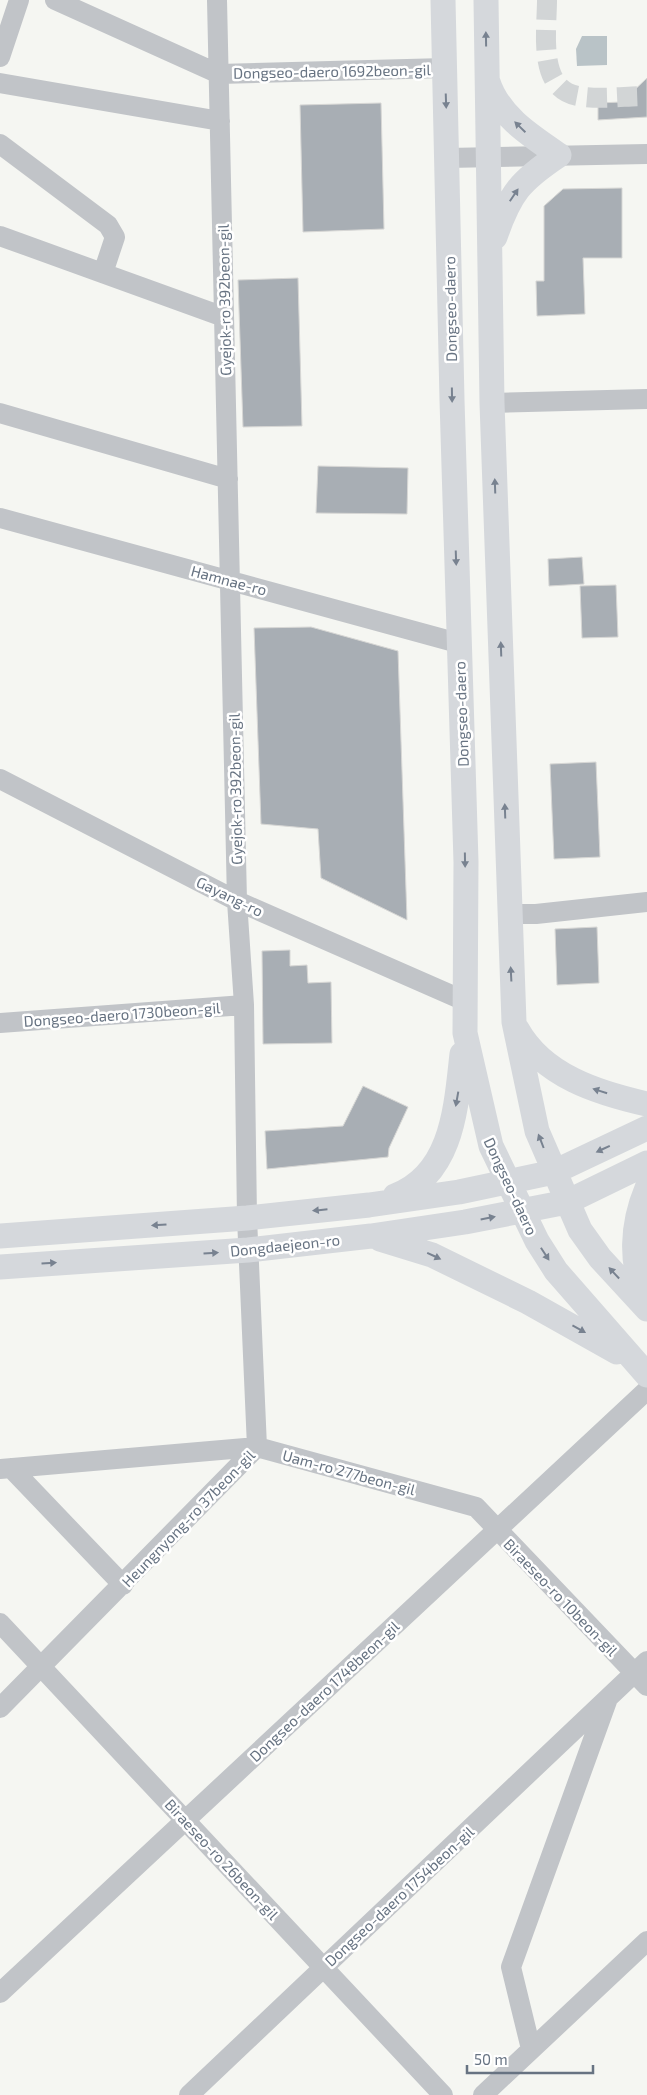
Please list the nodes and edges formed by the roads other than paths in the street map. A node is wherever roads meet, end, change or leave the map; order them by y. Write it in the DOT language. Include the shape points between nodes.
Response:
graph roads {
  1 [pos="19,0"];
  2 [pos="55,0"];
  3 [pos="217,0"];
  4 [pos="443,0"];
  5 [pos="486,0"];
  6 [pos="0,57"];
  7 [pos="445,68"];
  8 [pos="219,74"];
  9 [pos="487,77"];
  10 [pos="0,83"];
  11 [pos="220,121"];
  12 [pos="0,144"];
  13 [pos="647,154"];
  14 [pos="560,155"];
  15 [pos="488,157"];
  16 [pos="447,158"];
  17 [pos="0,236"];
  18 [pos="489,256"];
  19 [pos="103,273"];
  20 [pos="224,317"];
  21 [pos="647,399"];
  22 [pos="492,403"];
  23 [pos="0,412"];
  24 [pos="228,479"];
  25 [pos="0,518"];
  26 [pos="230,580"];
  27 [pos="458,643"];
  28 [pos="0,779"];
  29 [pos="237,901"];
  30 [pos="647,902"];
  31 [pos="509,914"];
  32 [pos="465,1001"];
  33 [pos="244,1005"];
  34 [pos="514,1022"];
  35 [pos="0,1024"];
  36 [pos="465,1033"];
  37 [pos="647,1104"];
  38 [pos="647,1128"];
  39 [pos="647,1163"];
  40 [pos="554,1172"];
  41 [pos="507,1182"];
  42 [pos="647,1188"];
  43 [pos="567,1202"];
  44 [pos="369,1205"];
  45 [pos="522,1211"];
  46 [pos="247,1218"];
  47 [pos="0,1236"];
  48 [pos="371,1236"];
  49 [pos="248,1250"];
  50 [pos="0,1267"];
  51 [pos="647,1300"];
  52 [pos="647,1309"];
  53 [pos="645,1377"];
  54 [pos="257,1447"];
  55 [pos="6,1468"];
  56 [pos="476,1507"];
  57 [pos="497,1530"];
  58 [pos="124,1584"];
  59 [pos="0,1623"];
  60 [pos="42,1667"];
  61 [pos="643,1673"];
  62 [pos="609,1697"];
  63 [pos="0,1708"];
  64 [pos="185,1820"];
  65 [pos="647,1941"];
  66 [pos="324,1967"];
  67 [pos="0,1992"];
  68 [pos="531,2049"];
  69 [pos="189,2095"];
  70 [pos="443,2095"];
  71 [pos="483,2095"];
  1 -- 6 [label="street"];
  2 -- 8 [label="street, Dongseo-daero 1692beon-gil"];
  3 -- 8 [label="street, Gyejok-ro 392beon-gil"];
  4 -- 7 [label="main road, Dongseo-daero"];
  9 -- 5 [label="main road, one-way"];
  7 -- 8 [label="street, Dongseo-daero 1692beon-gil"];
  7 -- 16 [label="main road, Dongseo-daero, one-way"];
  8 -- 11 [label="street, Gyejok-ro 392beon-gil"];
  14 -- 9 [label="main road, one-way" via="520,128 492,94"];
  9 -- 15 [label="main road"];
  10 -- 11 [label="street"];
  11 -- 20 [label="street, Gyejok-ro 392beon-gil"];
  12 -- 19 [label="street" via="108,225 115,237"];
  13 -- 14 [label="street"];
  14 -- 15 [label="street"];
  18 -- 14 [label="main road, one-way" via="506,207 518,188"];
  15 -- 16 [label="street"];
  15 -- 18 [label="main road"];
  16 -- 27 [label="main road, Dongseo-daero, one-way"];
  17 -- 19 [label="street"];
  18 -- 22 [label="main road"];
  19 -- 20 [label="street"];
  20 -- 24 [label="street, Gyejok-ro 392beon-gil"];
  21 -- 22 [label="street"];
  31 -- 22 [label="main road, one-way"];
  23 -- 24 [label="street"];
  24 -- 26 [label="street, Gyejok-ro 392beon-gil"];
  25 -- 26 [label="street, Hamnae-ro"];
  26 -- 27 [label="street, Hamnae-ro"];
  26 -- 29 [label="street, Gyejok-ro 392beon-gil"];
  27 -- 32 [label="main road, Dongseo-daero, one-way" via="466,862"];
  28 -- 29 [label="street, Gayang-ro"];
  29 -- 32 [label="street, Gayang-ro"];
  29 -- 33 [label="street, Gyejok-ro 392beon-gil"];
  30 -- 31 [label="street"];
  34 -- 31 [label="main road, one-way"];
  32 -- 36 [label="main road, Dongseo-daero"];
  33 -- 35 [label="street, Dongseo-daero 1730beon-gil"];
  33 -- 46 [label="street, Gyejok-ro 392beon-gil"];
  37 -- 34 [label="main road, one-way" via="598,1090 562,1074 532,1050"];
  40 -- 34 [label="main road, one-way" via="537,1131"];
  36 -- 41 [label="main road, Dongseo-daero" via="486,1132"];
  36 -- 44 [label="main road, one-way" via="450,1132 433,1169 413,1188"];
  38 -- 40 [label="main road, Dongdaejeon-ro, one-way"];
  39 -- 43 [label="main road, Dongdaejeon-ro"];
  40 -- 41 [label="main road, Dongdaejeon-ro"];
  40 -- 43 [label="main road"];
  41 -- 44 [label="main road, Dongdaejeon-ro"];
  41 -- 45 [label="main road, Dongseo-daero"];
  42 -- 51 [label="main road" via="638,1214 634,1254"];
  43 -- 45 [label="main road, Dongdaejeon-ro"];
  52 -- 43 [label="main road, one-way" via="587,1242"];
  44 -- 46 [label="main road, Dongdaejeon-ro, one-way"];
  48 -- 45 [label="main road, Dongdaejeon-ro, one-way"];
  45 -- 53 [label="main road, Dongseo-daero, one-way" via="556,1271"];
  46 -- 47 [label="main road, Dongdaejeon-ro, one-way"];
  46 -- 49 [label="street, Heungnyong-ro 37beon-gil"];
  48 -- 49 [label="main road, Dongdaejeon-ro"];
  48 -- 53 [label="main road, one-way" via="417,1249 575,1327"];
  50 -- 49 [label="main road, Dongdaejeon-ro, one-way"];
  49 -- 54 [label="street, Heungnyong-ro 37beon-gil"];
  53 -- 57 [label="street, Dongseo-daero 1748beon-gil"];
  54 -- 55 [label="street, Uam-ro 277beon-gil"];
  54 -- 56 [label="street, Uam-ro 277beon-gil"];
  54 -- 58 [label="street, Heungnyong-ro 37beon-gil"];
  55 -- 58 [label="street, Uam-ro 277beon-gil"];
  56 -- 57 [label="street, Biraeseo-ro 10beon-gil"];
  57 -- 61 [label="street, Biraeseo-ro 10beon-gil"];
  57 -- 64 [label="street, Dongseo-daero 1748beon-gil"];
  58 -- 60 [label="street, Heungnyong-ro 37beon-gil"];
  59 -- 60 [label="street, Biraeseo-ro 26beon-gil"];
  60 -- 63 [label="street, Heungnyong-ro 37beon-gil"];
  60 -- 64 [label="street, Biraeseo-ro 26beon-gil"];
  61 -- 62 [label="street, Dongseo-daero 1754beon-gil"];
  62 -- 66 [label="street, Dongseo-daero 1754beon-gil"];
  62 -- 68 [label="street, Dongseo-daero 1754beon-gil" via="511,1967"];
  64 -- 66 [label="street, Biraeseo-ro 26beon-gil"];
  64 -- 67 [label="street, Dongseo-daero 1748beon-gil"];
  65 -- 68 [label="street"];
  66 -- 69 [label="street, Dongseo-daero 1754beon-gil"];
  66 -- 70 [label="street, Biraeseo-ro 26beon-gil"];
  68 -- 71 [label="street"];
}
